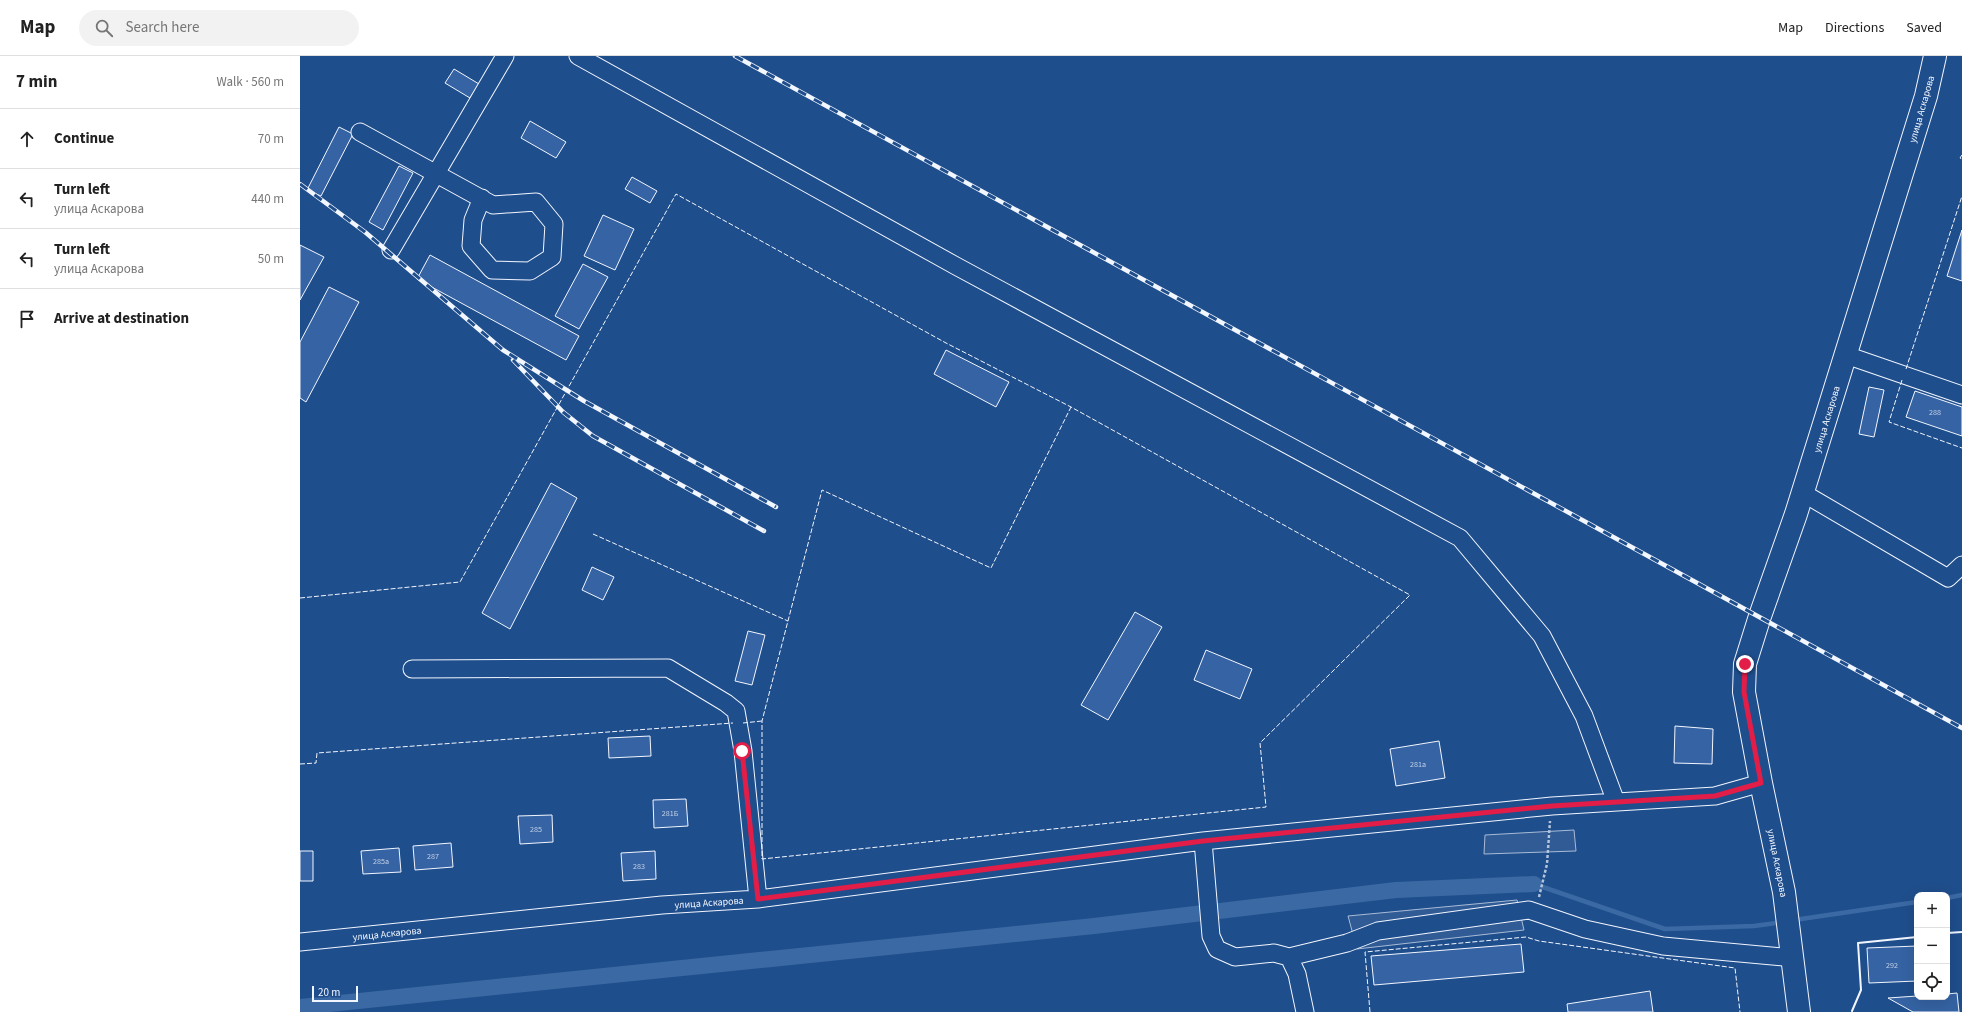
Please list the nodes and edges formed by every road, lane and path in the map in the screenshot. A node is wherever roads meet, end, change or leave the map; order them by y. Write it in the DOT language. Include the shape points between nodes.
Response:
graph roads {
  1 [pos="505,56"];
  2 [pos="578,56"];
  3 [pos="1934,56"];
  4 [pos="360,132"];
  5 [pos="436,174"];
  6 [pos="482,198"];
  7 [pos="391,250"];
  8 [pos="1846,355"];
  9 [pos="1962,395"];
  10 [pos="1803,493"];
  11 [pos="1962,565"];
  12 [pos="412,669"];
  13 [pos="1761,783"];
  14 [pos="1616,802"];
  15 [pos="1552,806"];
  16 [pos="1203,841"];
  17 [pos="758,899"];
  18 [pos="1535,912"];
  19 [pos="300,942"];
  20 [pos="1793,951"];
  21 [pos="1289,957"];
  22 [pos="1305,1012"];
  23 [pos="1799,1012"];
  1 -- 5 [label="street"];
  2 -- 14 [label="street" via="956,266 1460,538 1542,636 1584,716"];
  3 -- 8 [label="main road, улица Аскарова" via="1926,96"];
  4 -- 5 [label="street"];
  5 -- 6 [label="street"];
  5 -- 7 [label="street"];
  6 -- 6 [label="street" via="493,205 536,202 554,224 552,257 530,271 492,270 471,246 473,220"];
  8 -- 9 [label="street"];
  8 -- 10 [label="main road, улица Аскарова"];
  10 -- 11 [label="street" via="1948,578"];
  10 -- 13 [label="main road, улица Аскарова" via="1745,664 1744,692"];
  12 -- 17 [label="street" via="668,668 726,703 736,711"];
  13 -- 14 [label="street, улица Аскарова" via="1715,796"];
  13 -- 20 [label="main road, улица Аскарова" via="1784,892"];
  14 -- 15 [label="street, улица Аскарова"];
  15 -- 16 [label="street, улица Аскарова"];
  15 -- 18 [label="path" via="1547,864"];
  16 -- 17 [label="street, улица Аскарова"];
  16 -- 21 [label="street" via="1211,936 1217,949 1235,957 1274,953"];
  17 -- 19 [label="street, улица Аскарова" via="662,905"];
  18 -- 20 [label="street" via="1585,929 1663,946"];
  18 -- 21 [label="street" via="1529,910 1378,931 1347,943"];
  20 -- 23 [label="main road, улица Аскарова"];
  21 -- 22 [label="street" via="1297,974"];
}
